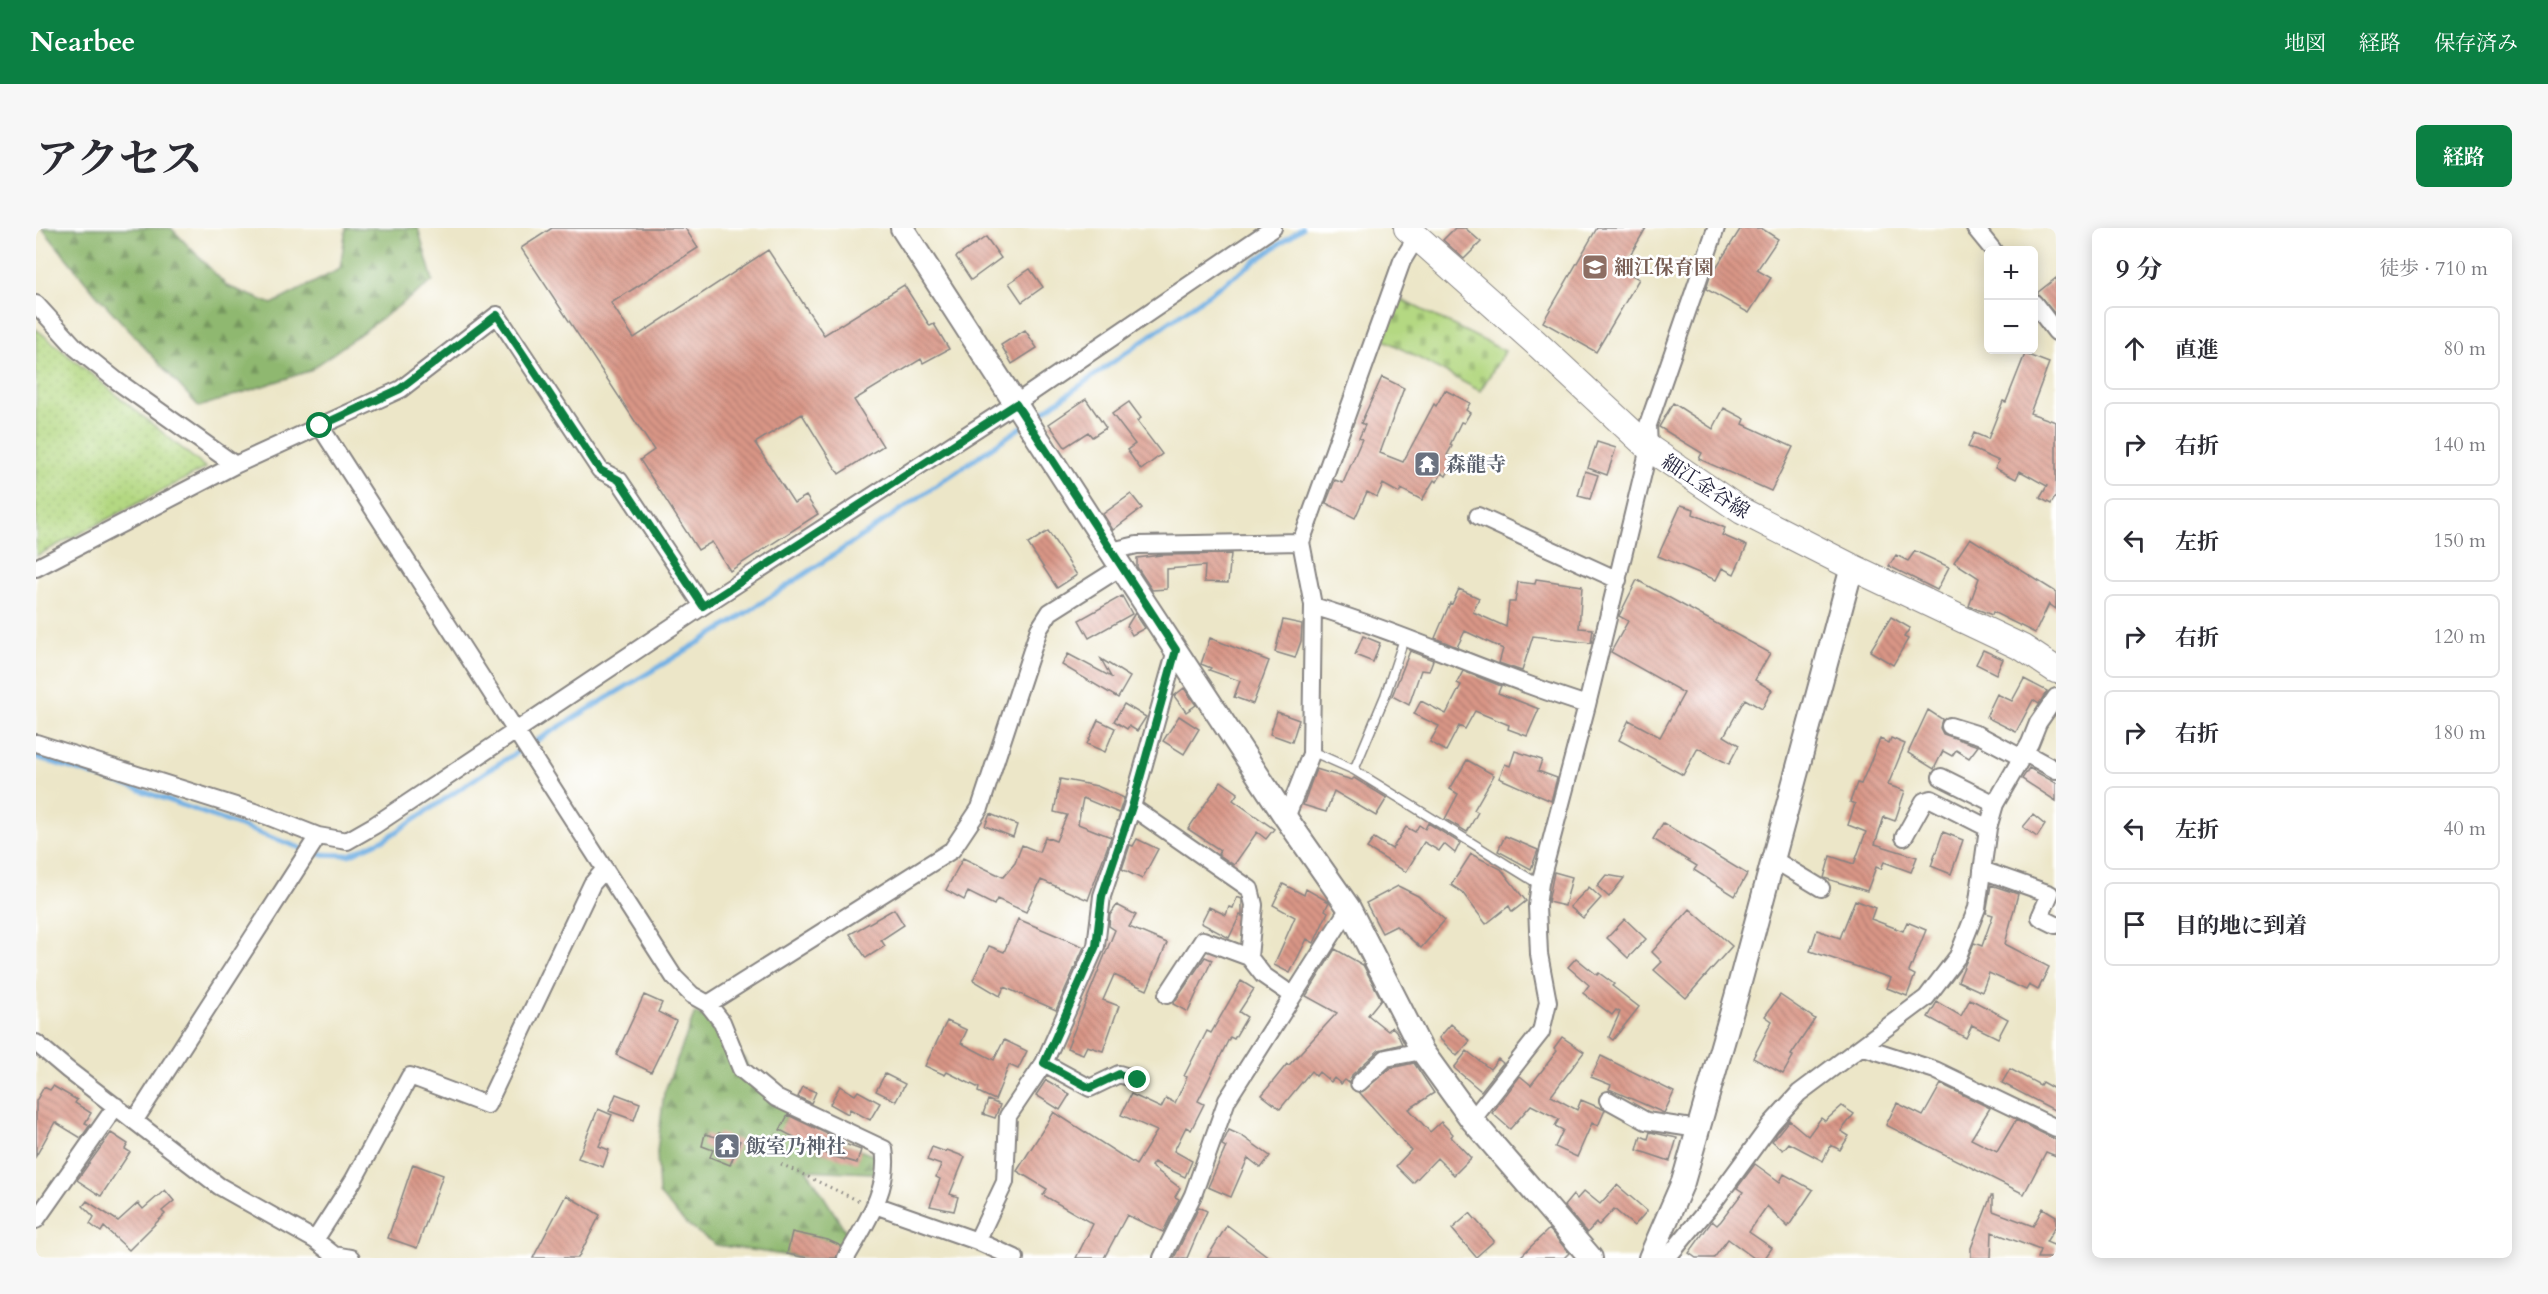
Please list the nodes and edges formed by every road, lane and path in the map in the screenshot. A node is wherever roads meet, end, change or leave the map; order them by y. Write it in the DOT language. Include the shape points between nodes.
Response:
graph roads {
  1 [pos="902,228"];
  2 [pos="1273,228"];
  3 [pos="1716,228"];
  4 [pos="1975,228"];
  5 [pos="1412,233"];
  6 [pos="1990,246"];
  7 [pos="36,304"];
  8 [pos="2038,308"];
  9 [pos="2056,332"];
  10 [pos="1024,416"];
  11 [pos="320,426"];
  12 [pos="1649,448"];
  13 [pos="235,465"];
  14 [pos="1478,516"];
  15 [pos="1301,542"];
  16 [pos="1116,559"];
  17 [pos="1852,567"];
  18 [pos="36,568"];
  19 [pos="1618,580"];
  20 [pos="703,606"];
  21 [pos="1313,606"];
  22 [pos="1405,636"];
  23 [pos="1176,650"];
  24 [pos="2056,670"];
  25 [pos="2056,696"];
  26 [pos="1587,705"];
  27 [pos="1950,726"];
  28 [pos="519,733"];
  29 [pos="36,742"];
  30 [pos="1311,751"];
  31 [pos="2023,755"];
  32 [pos="1354,770"];
  33 [pos="2056,770"];
  34 [pos="1941,777"];
  35 [pos="1995,804"];
  36 [pos="1132,807"];
  37 [pos="1286,818"];
  38 [pos="1988,828"];
  39 [pos="1904,837"];
  40 [pos="316,839"];
  41 [pos="1773,859"];
  42 [pos="604,869"];
  43 [pos="1982,870"];
  44 [pos="1540,885"];
  45 [pos="1821,888"];
  46 [pos="1349,908"];
  47 [pos="2056,925"];
  48 [pos="1249,957"];
  49 [pos="1167,995"];
  50 [pos="1292,995"];
  51 [pos="708,1004"];
  52 [pos="36,1043"];
  53 [pos="1864,1047"];
  54 [pos="1422,1051"];
  55 [pos="1044,1063"];
  56 [pos="1138,1080"];
  57 [pos="1359,1083"];
  58 [pos="1608,1100"];
  59 [pos="116,1106"];
  60 [pos="135,1120"];
  61 [pos="1472,1120"];
  62 [pos="2056,1128"];
  63 [pos="1698,1129"];
  64 [pos="781,1164"];
  65 [pos="875,1207"];
  66 [pos="36,1220"];
  67 [pos="315,1240"];
  68 [pos="977,1241"];
  69 [pos="334,1256"];
  70 [pos="351,1258"];
  71 [pos="846,1258"];
  72 [pos="1015,1258"];
  73 [pos="1162,1258"];
  74 [pos="1591,1258"];
  75 [pos="1650,1258"];
  76 [pos="1667,1258"];
  1 -- 10 [label="street"];
  2 -- 10 [label="street"];
  3 -- 12 [label="street" via="1648,425"];
  4 -- 6 [label="street"];
  5 -- 12 [label="main road, 細江金谷線"];
  5 -- 15 [label="street"];
  7 -- 13 [label="street" via="76,348"];
  8 -- 9 [label="street"];
  10 -- 16 [label="street"];
  10 -- 20 [label="street"];
  11 -- 13 [label="street"];
  11 -- 20 [label="street" via="400,389 497,315 600,470 619,480"];
  11 -- 28 [label="street"];
  12 -- 17 [label="main road, 細江金谷線" via="1742,511"];
  12 -- 19 [label="street"];
  13 -- 18 [label="street"];
  14 -- 19 [label="street"];
  15 -- 16 [label="street" via="1137,545"];
  15 -- 21 [label="street"];
  16 -- 23 [label="street"];
  16 -- 51 [label="street" via="1050,612 1039,629 980,808 952,850"];
  17 -- 24 [label="main road, 細江金谷線" via="2023,648"];
  17 -- 41 [label="street"];
  19 -- 26 [label="street"];
  20 -- 28 [label="street"];
  21 -- 22 [label="street"];
  21 -- 30 [label="street"];
  22 -- 26 [label="street" via="1528,687"];
  22 -- 32 [label="lane"];
  23 -- 36 [label="street"];
  23 -- 37 [label="street"];
  25 -- 31 [label="street"];
  26 -- 44 [label="street"];
  27 -- 31 [label="street"];
  28 -- 40 [label="street" via="347,841"];
  28 -- 42 [label="street"];
  29 -- 40 [label="street" via="267,816"];
  30 -- 32 [label="lane"];
  30 -- 37 [label="street"];
  31 -- 33 [label="street"];
  31 -- 35 [label="street"];
  32 -- 44 [label="lane"];
  34 -- 35 [label="street"];
  35 -- 38 [label="street"];
  36 -- 48 [label="street" via="1250,889 1254,905"];
  36 -- 55 [label="street" via="1102,896 1096,946"];
  37 -- 46 [label="street"];
  38 -- 39 [label="street" via="1931,799 1924,801"];
  38 -- 43 [label="street"];
  40 -- 60 [label="street"];
  41 -- 45 [label="street"];
  41 -- 63 [label="street"];
  42 -- 51 [label="street" via="674,977"];
  42 -- 67 [label="street" via="592,884 487,1105 410,1076 353,1181"];
  43 -- 47 [label="street" via="2050,894 2040,917"];
  43 -- 53 [label="street" via="1977,908 1958,956 1926,998"];
  44 -- 61 [label="street" via="1539,954 1548,1002 1541,1032"];
  46 -- 50 [label="street"];
  46 -- 54 [label="street"];
  48 -- 49 [label="street" via="1203,940"];
  48 -- 50 [label="street" via="1263,975"];
  50 -- 73 [label="street" via="1227,1100 1193,1195"];
  51 -- 65 [label="street" via="722,1022 741,1069 776,1098 884,1149 886,1160"];
  52 -- 59 [label="street"];
  53 -- 62 [label="street" via="1935,1070"];
  53 -- 76 [label="street" via="1799,1093"];
  54 -- 57 [label="street" via="1386,1058"];
  54 -- 61 [label="street"];
  55 -- 56 [label="street" via="1090,1088 1119,1074"];
  55 -- 68 [label="street" via="1008,1116 1005,1182"];
  58 -- 63 [label="street" via="1646,1121"];
  59 -- 60 [label="street"];
  59 -- 66 [label="street"];
  60 -- 67 [label="street" via="219,1186"];
  61 -- 74 [label="street"];
  63 -- 75 [label="street" via="1683,1182"];
  64 -- 65 [label="path"];
  65 -- 68 [label="street"];
  65 -- 71 [label="street"];
  67 -- 69 [label="street"];
  68 -- 72 [label="street"];
  69 -- 70 [label="street"];
}
